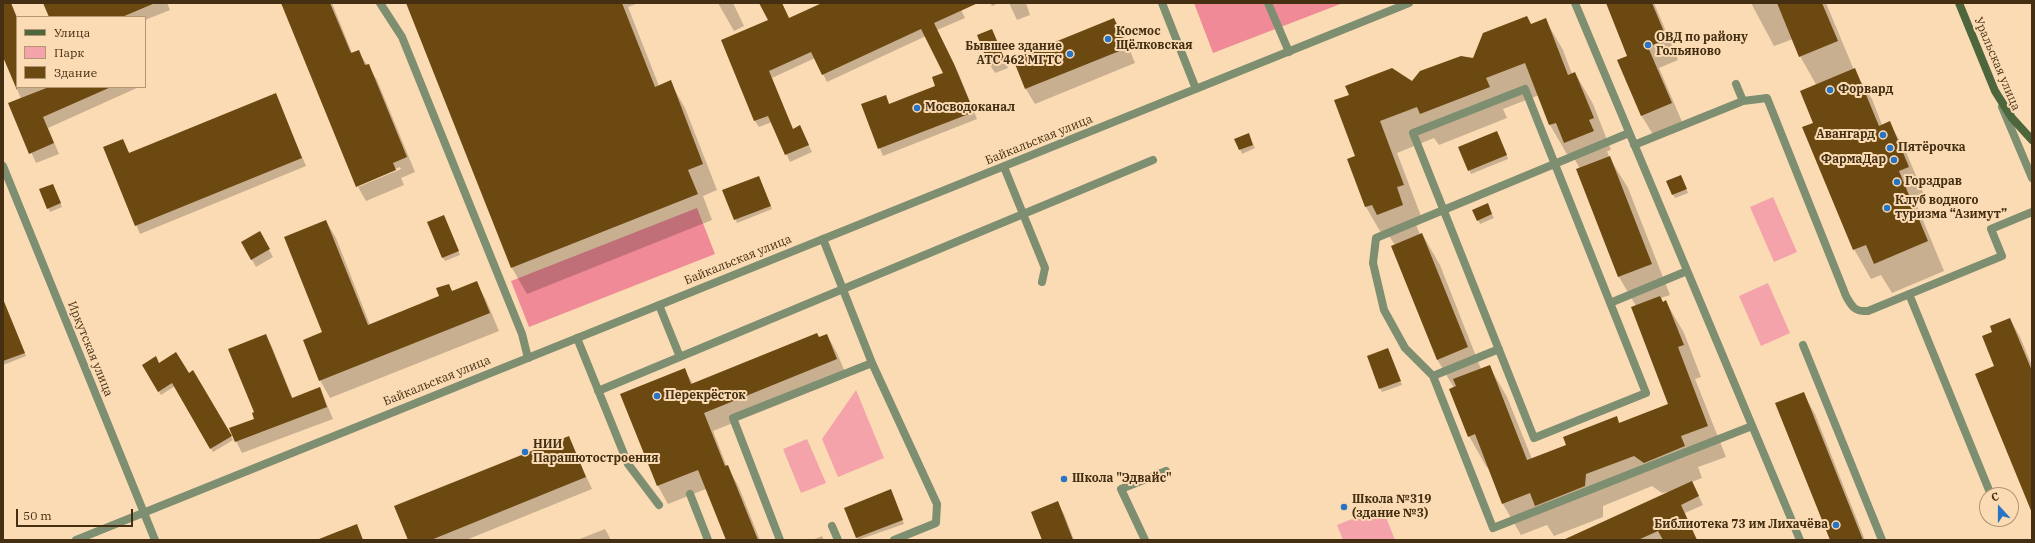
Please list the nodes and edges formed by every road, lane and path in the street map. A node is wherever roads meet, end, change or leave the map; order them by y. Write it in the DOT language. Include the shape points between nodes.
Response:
graph roads {
  1 [pos="380,3"];
  2 [pos="1162,3"];
  3 [pos="1268,3"];
  4 [pos="1409,3"];
  5 [pos="1575,3"];
  6 [pos="1959,3"];
  7 [pos="1289,52"];
  8 [pos="1736,84"];
  9 [pos="1196,89"];
  10 [pos="1995,90"];
  11 [pos="1743,101"];
  12 [pos="1629,133"];
  13 [pos="2032,140"];
  14 [pos="1634,145"];
  15 [pos="1153,160"];
  16 [pos="1555,164"];
  17 [pos="3,166"];
  18 [pos="1004,167"];
  19 [pos="2032,178"];
  20 [pos="1443,210"];
  21 [pos="2032,212"];
  22 [pos="1023,214"];
  23 [pos="822,239"];
  24 [pos="1687,271"];
  25 [pos="1042,282"];
  26 [pos="843,289"];
  27 [pos="1909,294"];
  28 [pos="1610,303"];
  29 [pos="659,305"];
  30 [pos="577,338"];
  31 [pos="1803,345"];
  32 [pos="1499,349"];
  33 [pos="680,357"];
  34 [pos="528,358"];
  35 [pos="872,363"];
  36 [pos="1433,376"];
  37 [pos="598,391"];
  38 [pos="1752,426"];
  39 [pos="1166,471"];
  40 [pos="1987,487"];
  41 [pos="690,494"];
  42 [pos="659,505"];
  43 [pos="143,513"];
  44 [pos="832,526"];
  45 [pos="76,540"];
  46 [pos="155,540"];
  47 [pos="708,540"];
  48 [pos="780,540"];
  49 [pos="838,540"];
  50 [pos="894,540"];
  51 [pos="1145,540"];
  52 [pos="1800,540"];
  53 [pos="1882,540"];
  1 -- 34 [label="street" via="405,44 516,319"];
  2 -- 9 [label="street"];
  3 -- 7 [label="street"];
  4 -- 7 [label="street, Байкальская улица"];
  5 -- 12 [label="street"];
  6 -- 10 [label="main road, Уральская улица"];
  7 -- 9 [label="street, Байкальская улица"];
  8 -- 11 [label="street"];
  9 -- 18 [label="street, Байкальская улица"];
  10 -- 13 [label="main road" via="2012,118"];
  10 -- 19 [label="street, Уральская улица"];
  11 -- 14 [label="street"];
  11 -- 27 [label="street" via="1767,98 1853,308 1859,312 1868,311"];
  12 -- 14 [label="street"];
  12 -- 16 [label="street"];
  14 -- 24 [label="street"];
  15 -- 22 [label="street"];
  16 -- 20 [label="street"];
  16 -- 20 [label="street" via="1525,89 1413,133"];
  16 -- 28 [label="street"];
  17 -- 43 [label="street, Иркутская улица"];
  18 -- 22 [label="street"];
  18 -- 23 [label="street, Байкальская улица"];
  20 -- 32 [label="street"];
  20 -- 36 [label="street" via="1376,238 1373,263 1384,310 1405,348"];
  21 -- 27 [label="street" via="1991,229 2002,256"];
  22 -- 25 [label="street" via="1045,268"];
  22 -- 26 [label="street"];
  23 -- 26 [label="street"];
  23 -- 29 [label="street, Байкальская улица"];
  24 -- 28 [label="street"];
  24 -- 38 [label="street"];
  26 -- 33 [label="street"];
  26 -- 35 [label="street"];
  27 -- 40 [label="street"];
  28 -- 32 [label="street" via="1646,393 1534,438"];
  29 -- 30 [label="street, Байкальская улица"];
  29 -- 33 [label="street"];
  30 -- 34 [label="street, Байкальская улица"];
  30 -- 37 [label="street"];
  31 -- 53 [label="street"];
  32 -- 36 [label="street"];
  33 -- 37 [label="street"];
  34 -- 43 [label="street, Байкальская улица"];
  35 -- 48 [label="street" via="733,418"];
  35 -- 50 [label="street" via="937,504 936,523"];
  36 -- 38 [label="street" via="1493,528"];
  37 -- 42 [label="street" via="628,464"];
  38 -- 52 [label="street"];
  39 -- 51 [label="street" via="1121,489"];
  41 -- 47 [label="street"];
  43 -- 45 [label="street, Байкальская улица"];
  43 -- 46 [label="street, Иркутская улица"];
  44 -- 49 [label="street"];
}
